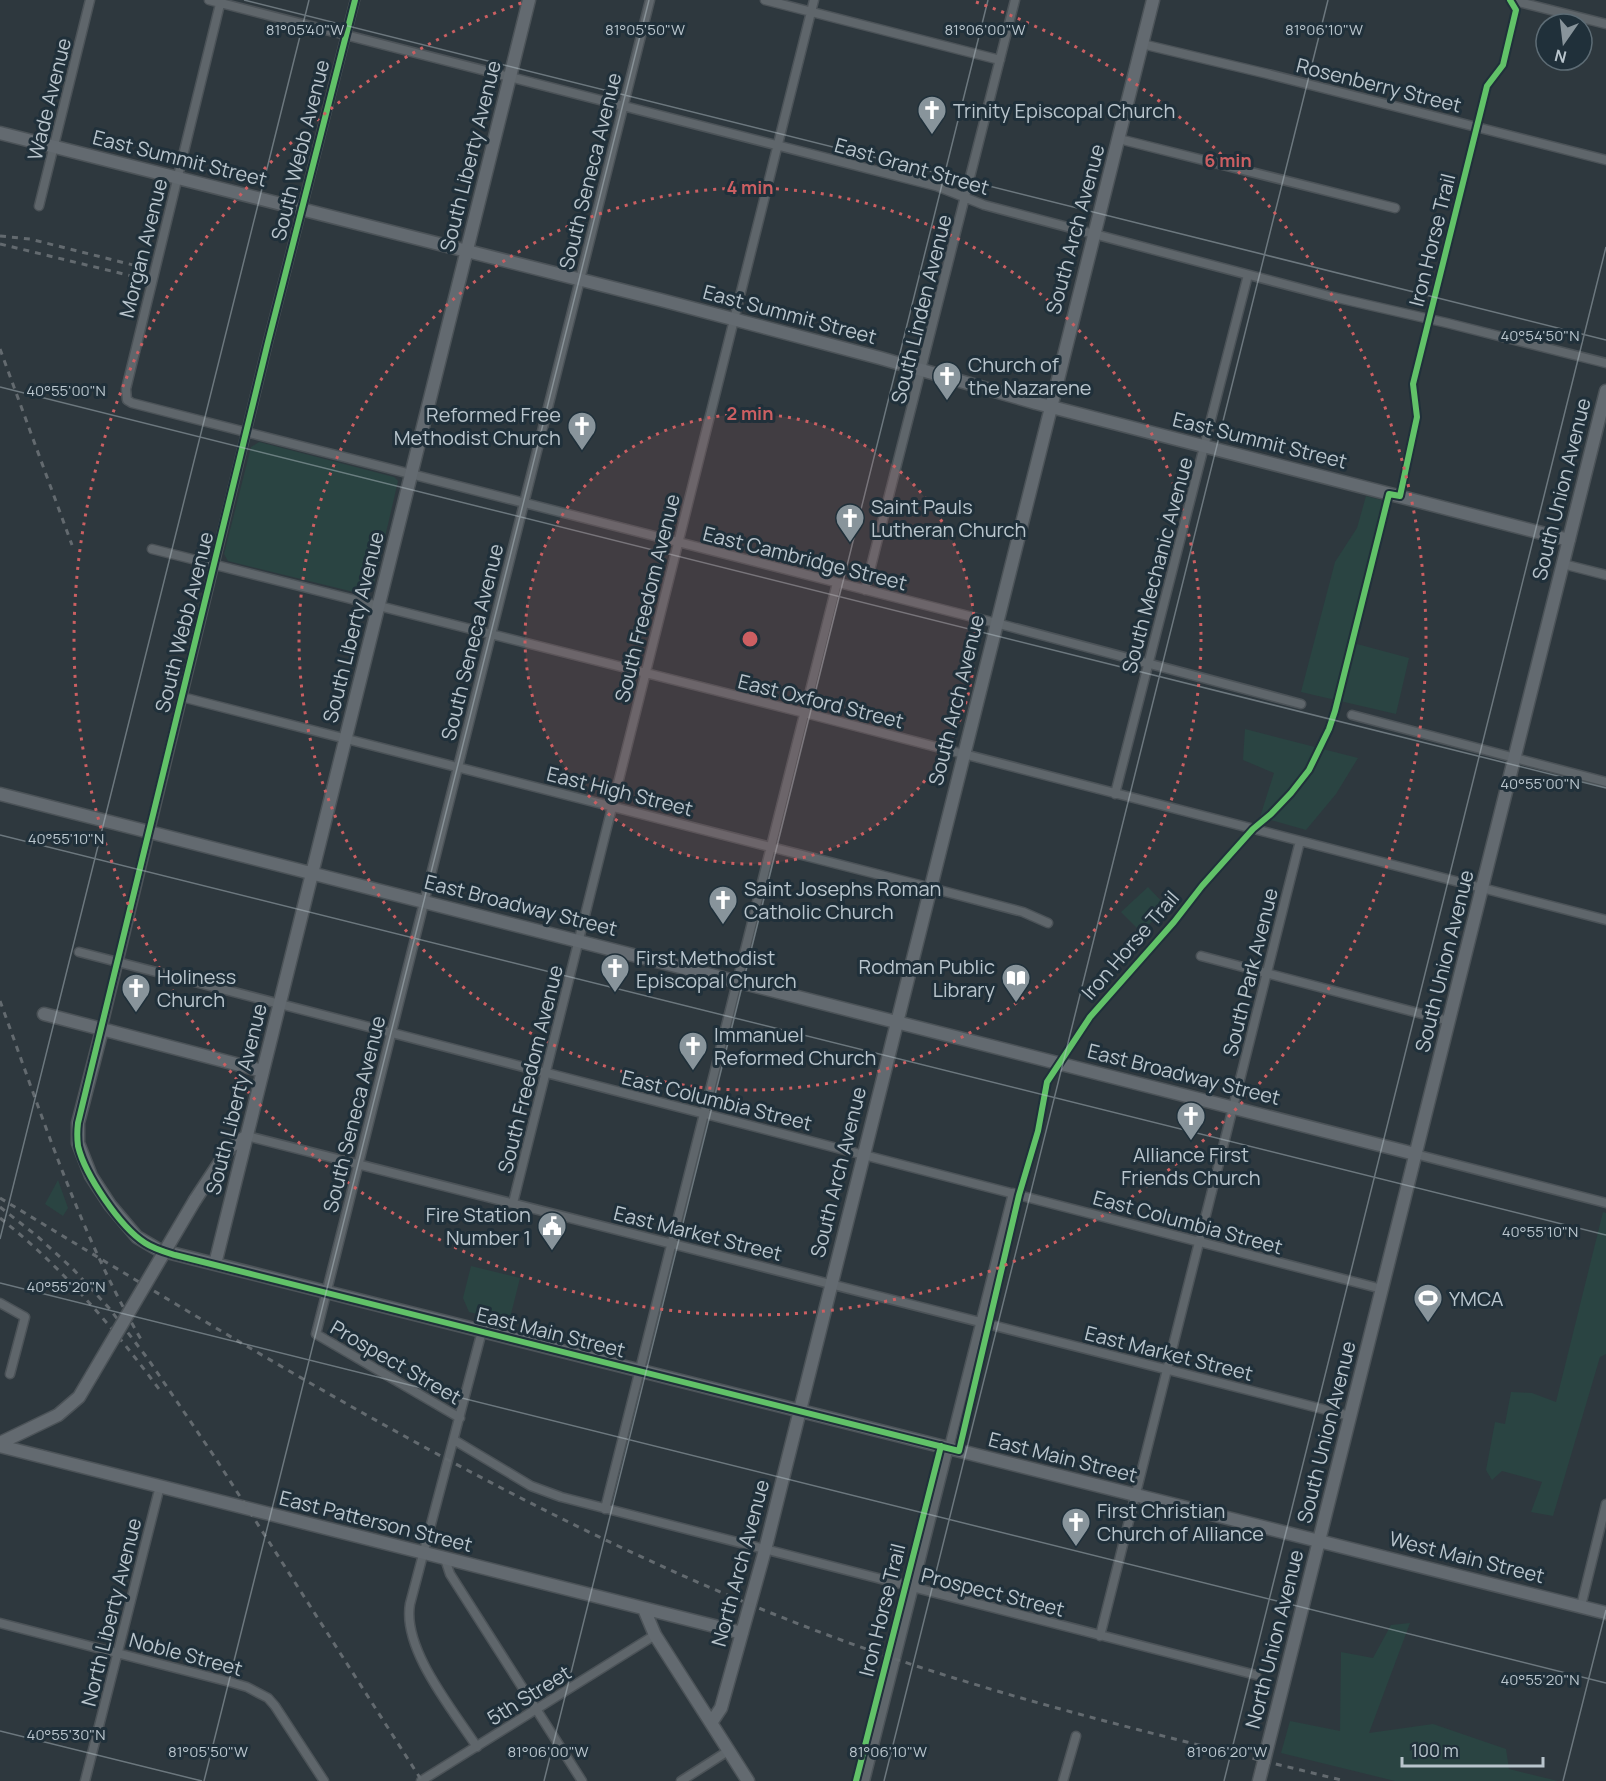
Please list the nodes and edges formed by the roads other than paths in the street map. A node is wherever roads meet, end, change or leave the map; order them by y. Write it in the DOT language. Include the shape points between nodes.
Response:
graph roads {
  1 [pos="90,0"];
  2 [pos="209,0"];
  3 [pos="355,0"];
  4 [pos="529,0"];
  5 [pos="650,0"];
  6 [pos="765,0"];
  7 [pos="814,0"];
  8 [pos="1015,0"];
  9 [pos="1153,0"];
  10 [pos="1511,0"];
  11 [pos="221,1"];
  12 [pos="811,12"];
  13 [pos="1606,24"];
  14 [pos="346,35"];
  15 [pos="1142,44"];
  16 [pos="1000,60"];
  17 [pos="510,76"];
  18 [pos="624,105"];
  19 [pos="0,133"];
  20 [pos="1119,139"];
  21 [pos="777,145"];
  22 [pos="54,146"];
  23 [pos="1606,160"];
  24 [pos="177,177"];
  25 [pos="966,197"];
  26 [pos="39,206"];
  27 [pos="1395,208"];
  28 [pos="302,209"];
  29 [pos="1095,233"];
  30 [pos="467,250"];
  31 [pos="1248,275"];
  32 [pos="580,280"];
  33 [pos="734,320"];
  34 [pos="1606,363"];
  35 [pos="922,370"];
  36 [pos="1606,391"];
  37 [pos="127,400"];
  38 [pos="1051,407"];
  39 [pos="246,432"];
  40 [pos="1206,446"];
  41 [pos="411,474"];
  42 [pos="523,502"];
  43 [pos="1569,540"];
  44 [pos="678,542"];
  45 [pos="152,549"];
  46 [pos="215,564"];
  47 [pos="1563,564"];
  48 [pos="1606,575"];
  49 [pos="837,583"];
  50 [pos="866,590"];
  51 [pos="378,605"];
  52 [pos="996,623"];
  53 [pos="491,634"];
  54 [pos="1149,663"];
  55 [pos="645,674"];
  56 [pos="182,697"];
  57 [pos="1301,704"];
  58 [pos="805,713"];
  59 [pos="1352,715"];
  60 [pos="345,738"];
  61 [pos="963,754"];
  62 [pos="1515,758"];
  63 [pos="458,767"];
  64 [pos="1606,782"];
  65 [pos="0,794"];
  66 [pos="1115,794"];
  67 [pos="612,806"];
  68 [pos="150,831"];
  69 [pos="1300,841"];
  70 [pos="771,846"];
  71 [pos="313,873"];
  72 [pos="930,887"];
  73 [pos="1482,888"];
  74 [pos="424,901"];
  75 [pos="1606,920"];
  76 [pos="1048,923"];
  77 [pos="579,940"];
  78 [pos="79,952"];
  79 [pos="1202,956"];
  80 [pos="118,962"];
  81 [pos="1267,973"];
  82 [pos="739,981"];
  83 [pos="280,1004"];
  84 [pos="44,1014"];
  85 [pos="896,1021"];
  86 [pos="1449,1021"];
  87 [pos="102,1030"];
  88 [pos="391,1033"];
  89 [pos="263,1071"];
  90 [pos="546,1073"];
  91 [pos="1233,1107"];
  92 [pos="704,1113"];
  93 [pos="248,1136"];
  94 [pos="1415,1154"];
  95 [pos="862,1155"];
  96 [pos="359,1164"];
  97 [pos="1013,1193"];
  98 [pos="513,1203"];
  99 [pos="1606,1203"];
  100 [pos="137,1238"];
  101 [pos="1199,1242"];
  102 [pos="672,1244"];
  103 [pos="215,1264"];
  104 [pos="830,1284"];
  105 [pos="1382,1289"];
  106 [pos="327,1292"];
  107 [pos="0,1303"];
  108 [pos="980,1322"];
  109 [pos="482,1331"];
  110 [pos="316,1334"];
  111 [pos="1167,1369"];
  112 [pos="640,1371"];
  113 [pos="10,1374"];
  114 [pos="798,1410"];
  115 [pos="1350,1416"];
  116 [pos="460,1418"];
  117 [pos="454,1440"];
  118 [pos="0,1445"];
  119 [pos="948,1448"];
  120 [pos="160,1486"];
  121 [pos="1135,1495"];
  122 [pos="1606,1504"];
  123 [pos="604,1509"];
  124 [pos="1319,1541"];
  125 [pos="765,1550"];
  126 [pos="425,1553"];
  127 [pos="446,1559"];
  128 [pos="913,1588"];
  129 [pos="1581,1606"];
  130 [pos="644,1609"];
  131 [pos="1606,1613"];
  132 [pos="0,1623"];
  133 [pos="742,1633"];
  134 [pos="655,1635"];
  135 [pos="1100,1636"];
  136 [pos="117,1653"];
  137 [pos="1256,1675"];
  138 [pos="536,1710"];
  139 [pos="711,1723"];
  140 [pos="1076,1736"];
  141 [pos="477,1747"];
  142 [pos="728,1750"];
  143 [pos="85,1781"];
  144 [pos="324,1781"];
  145 [pos="420,1781"];
  146 [pos="582,1781"];
  147 [pos="681,1781"];
  148 [pos="748,1781"];
  149 [pos="865,1781"];
  150 [pos="1063,1781"];
  151 [pos="1259,1781"];
  1 -- 22 [label="street, Wade Avenue"];
  2 -- 11 [label="street, East Grant Street"];
  3 -- 14 [label="street, South Webb Avenue"];
  4 -- 17 [label="street, South Liberty Avenue"];
  5 -- 18 [label="street, South Seneca Avenue"];
  6 -- 12 [label="street"];
  7 -- 12 [label="street, South Freedom Avenue"];
  8 -- 16 [label="street, South Linden Avenue"];
  9 -- 15 [label="street, South Arch Avenue"];
  10 -- 13 [label="street"];
  11 -- 14 [label="street, East Grant Street"];
  11 -- 24 [label="street, Morgan Avenue"];
  12 -- 16 [label="street"];
  12 -- 21 [label="street, South Freedom Avenue"];
  14 -- 17 [label="street, East Grant Street"];
  14 -- 28 [label="street, South Webb Avenue"];
  15 -- 20 [label="street, South Arch Avenue"];
  15 -- 23 [label="street, Rosenberry Street"];
  16 -- 25 [label="street, South Linden Avenue"];
  17 -- 18 [label="street, East Grant Street"];
  17 -- 30 [label="street, South Liberty Avenue"];
  18 -- 21 [label="street, East Grant Street"];
  18 -- 32 [label="street, South Seneca Avenue"];
  19 -- 22 [label="street, East Summit Street"];
  20 -- 27 [label="street"];
  20 -- 29 [label="street, South Arch Avenue"];
  21 -- 25 [label="street, East Grant Street"];
  21 -- 33 [label="street, South Freedom Avenue"];
  22 -- 24 [label="street, East Summit Street"];
  22 -- 26 [label="street, Wade Avenue"];
  24 -- 28 [label="street, East Summit Street"];
  24 -- 37 [label="street, Morgan Avenue" via="126,389"];
  25 -- 29 [label="street, East Grant Street"];
  25 -- 35 [label="street, South Linden Avenue"];
  28 -- 30 [label="street, East Summit Street"];
  28 -- 39 [label="street, South Webb Avenue"];
  29 -- 31 [label="street, East Grant Street"];
  29 -- 38 [label="street, South Arch Avenue"];
  30 -- 32 [label="street, East Summit Street"];
  30 -- 41 [label="street, South Liberty Avenue"];
  31 -- 34 [label="street, East Grant Street"];
  31 -- 40 [label="street, South Mechanic Avenue"];
  32 -- 33 [label="street, East Summit Street"];
  32 -- 42 [label="street, South Seneca Avenue"];
  33 -- 35 [label="street, East Summit Street"];
  33 -- 44 [label="street, South Freedom Avenue"];
  35 -- 38 [label="street, East Summit Street"];
  35 -- 50 [label="street, South Linden Avenue"];
  36 -- 43 [label="street, South Union Avenue"];
  37 -- 39 [label="street, East Cambridge Street"];
  38 -- 40 [label="street, East Summit Street"];
  38 -- 52 [label="street, South Arch Avenue"];
  39 -- 41 [label="street, East Cambridge Street"];
  39 -- 46 [label="street, South Webb Avenue"];
  40 -- 43 [label="street, East Summit Street"];
  40 -- 54 [label="street, South Mechanic Avenue"];
  41 -- 42 [label="street, East Cambridge Street"];
  41 -- 51 [label="street, South Liberty Avenue"];
  42 -- 44 [label="street, East Cambridge Street"];
  42 -- 53 [label="street, South Seneca Avenue"];
  43 -- 47 [label="street, South Union Avenue"];
  44 -- 49 [label="street, East Cambridge Street"];
  44 -- 55 [label="street, South Freedom Avenue"];
  45 -- 46 [label="street, East Oxford Street"];
  46 -- 51 [label="street, East Oxford Street"];
  46 -- 56 [label="street, South Webb Avenue"];
  47 -- 48 [label="street"];
  47 -- 62 [label="street, South Union Avenue"];
  49 -- 50 [label="street, East Cambridge Street"];
  49 -- 58 [label="street"];
  50 -- 52 [label="street, East Cambridge Street"];
  51 -- 53 [label="street, East Oxford Street"];
  51 -- 60 [label="street, South Liberty Avenue"];
  52 -- 54 [label="street, East Cambridge Street"];
  52 -- 61 [label="street, South Arch Avenue"];
  53 -- 55 [label="street, East Oxford Street"];
  53 -- 63 [label="street, South Seneca Avenue"];
  54 -- 57 [label="street, East Cambridge Street"];
  54 -- 66 [label="street, South Mechanic Avenue"];
  55 -- 58 [label="street, East Oxford Street"];
  55 -- 67 [label="street, South Freedom Avenue"];
  56 -- 60 [label="street, East High Street"];
  56 -- 68 [label="street, South Webb Avenue"];
  58 -- 61 [label="street, East Oxford Street"];
  58 -- 70 [label="street"];
  59 -- 62 [label="street"];
  60 -- 63 [label="street, East High Street"];
  60 -- 71 [label="street, South Liberty Avenue"];
  61 -- 66 [label="street, East Oxford Street"];
  61 -- 72 [label="street, South Arch Avenue"];
  62 -- 64 [label="street"];
  62 -- 73 [label="street, South Union Avenue"];
  63 -- 67 [label="street, East High Street"];
  63 -- 74 [label="street, South Seneca Avenue"];
  65 -- 68 [label="street, East Broadway Street"];
  66 -- 69 [label="street, East Oxford Street"];
  67 -- 70 [label="street, East High Street"];
  67 -- 77 [label="street, South Freedom Avenue"];
  68 -- 71 [label="street, East Broadway Street"];
  68 -- 80 [label="street, South Webb Avenue"];
  69 -- 73 [label="street, East Oxford Street"];
  69 -- 81 [label="street, South Park Avenue"];
  70 -- 72 [label="street, East High Street"];
  70 -- 82 [label="street"];
  71 -- 74 [label="street, East Broadway Street"];
  71 -- 83 [label="street, South Liberty Avenue"];
  72 -- 76 [label="street, East High Street"];
  72 -- 85 [label="street, South Arch Avenue"];
  73 -- 75 [label="street, East Oxford Street"];
  73 -- 86 [label="street, South Union Avenue"];
  74 -- 77 [label="street, East Broadway Street"];
  74 -- 88 [label="street, South Seneca Avenue"];
  77 -- 82 [label="street, East Broadway Street"];
  77 -- 90 [label="street, South Freedom Avenue"];
  78 -- 80 [label="street, East Columbia Street"];
  79 -- 81 [label="street"];
  80 -- 83 [label="street, East Columbia Street"];
  80 -- 87 [label="street, South Webb Avenue"];
  81 -- 86 [label="street"];
  81 -- 91 [label="street, South Park Avenue"];
  82 -- 85 [label="street, East Broadway Street"];
  82 -- 92 [label="street"];
  83 -- 88 [label="street, East Columbia Street"];
  83 -- 89 [label="street, South Liberty Avenue"];
  84 -- 87 [label="street"];
  85 -- 91 [label="street, East Broadway Street"];
  85 -- 95 [label="street, South Arch Avenue"];
  86 -- 94 [label="street, South Union Avenue"];
  87 -- 89 [label="street"];
  87 -- 100 [label="street, South Webb Avenue" via="78,1123 78,1143 99,1188"];
  88 -- 90 [label="street, East Columbia Street"];
  88 -- 96 [label="street, South Seneca Avenue"];
  89 -- 93 [label="street, South Liberty Avenue"];
  90 -- 92 [label="street, East Columbia Street"];
  90 -- 98 [label="street, South Freedom Avenue"];
  91 -- 94 [label="street, East Broadway Street"];
  91 -- 101 [label="street, South Park Avenue"];
  92 -- 95 [label="street, East Columbia Street"];
  92 -- 102 [label="street"];
  93 -- 96 [label="street, East Market Street"];
  93 -- 103 [label="street, South Liberty Avenue"];
  93 -- 118 [label="street, bridge" via="230,1147 195,1200 79,1397 58,1415"];
  94 -- 99 [label="street"];
  94 -- 105 [label="street, South Union Avenue"];
  95 -- 97 [label="street, East Columbia Street"];
  95 -- 104 [label="street, South Arch Avenue"];
  96 -- 98 [label="street, East Market Street"];
  96 -- 106 [label="street, South Seneca Avenue"];
  97 -- 101 [label="street, East Columbia Street"];
  97 -- 108 [label="street"];
  98 -- 102 [label="street, East Market Street"];
  100 -- 103 [label="street, East Main Street" via="159,1250"];
  101 -- 105 [label="street, East Columbia Street"];
  101 -- 111 [label="street, South Park Avenue"];
  102 -- 104 [label="street, East Market Street"];
  102 -- 112 [label="street"];
  103 -- 106 [label="street, East Main Street"];
  104 -- 108 [label="street, East Market Street"];
  104 -- 114 [label="street, South Arch Avenue"];
  105 -- 115 [label="street, South Union Avenue"];
  106 -- 109 [label="street, East Main Street"];
  106 -- 110 [label="street, South Seneca Avenue"];
  107 -- 113 [label="street" via="25,1317"];
  108 -- 111 [label="street, East Market Street"];
  108 -- 119 [label="street"];
  109 -- 112 [label="street, East Main Street"];
  109 -- 116 [label="street"];
  110 -- 116 [label="street, Prospect Street"];
  111 -- 115 [label="street, East Market Street"];
  111 -- 121 [label="street, South Park Avenue"];
  112 -- 114 [label="street, East Main Street"];
  112 -- 123 [label="street"];
  114 -- 119 [label="street, East Main Street"];
  114 -- 125 [label="street, North Arch Avenue"];
  115 -- 124 [label="street, South Union Avenue"];
  116 -- 117 [label="street"];
  117 -- 123 [label="street, Prospect Street" via="533,1487"];
  117 -- 126 [label="street"];
  118 -- 120 [label="street, East Patterson Street"];
  119 -- 121 [label="street, East Main Street"];
  119 -- 128 [label="street"];
  120 -- 126 [label="street, East Patterson Street"];
  120 -- 136 [label="street, North Liberty Avenue"];
  121 -- 124 [label="street, East Main Street"];
  121 -- 135 [label="street, South Park Avenue"];
  122 -- 129 [label="street"];
  123 -- 125 [label="street, Prospect Street"];
  124 -- 129 [label="street, West Main Street"];
  124 -- 151 [label="street, North Union Avenue"];
  125 -- 128 [label="street, Prospect Street"];
  125 -- 133 [label="street, North Arch Avenue"];
  126 -- 127 [label="street, East Patterson Street"];
  126 -- 141 [label="street" via="409,1611 410,1631 430,1675"];
  127 -- 130 [label="street, East Patterson Street"];
  127 -- 138 [label="street" via="450,1574"];
  128 -- 135 [label="street, Prospect Street"];
  128 -- 149 [label="street"];
  129 -- 131 [label="street, West Main Street"];
  130 -- 133 [label="street, East Patterson Street"];
  130 -- 134 [label="street"];
  132 -- 136 [label="street, Noble Street"];
  133 -- 139 [label="street, North Arch Avenue" via="721,1708"];
  134 -- 138 [label="street, 5th Street"];
  134 -- 139 [label="street"];
  135 -- 137 [label="street, Prospect Street"];
  136 -- 143 [label="street, North Liberty Avenue"];
  136 -- 144 [label="street, Noble Street" via="259,1692 275,1706"];
  138 -- 141 [label="street, 5th Street"];
  138 -- 146 [label="street"];
  139 -- 142 [label="street"];
  140 -- 150 [label="street"];
  141 -- 145 [label="street, 5th Street"];
  142 -- 147 [label="street"];
  142 -- 148 [label="street"];
}
